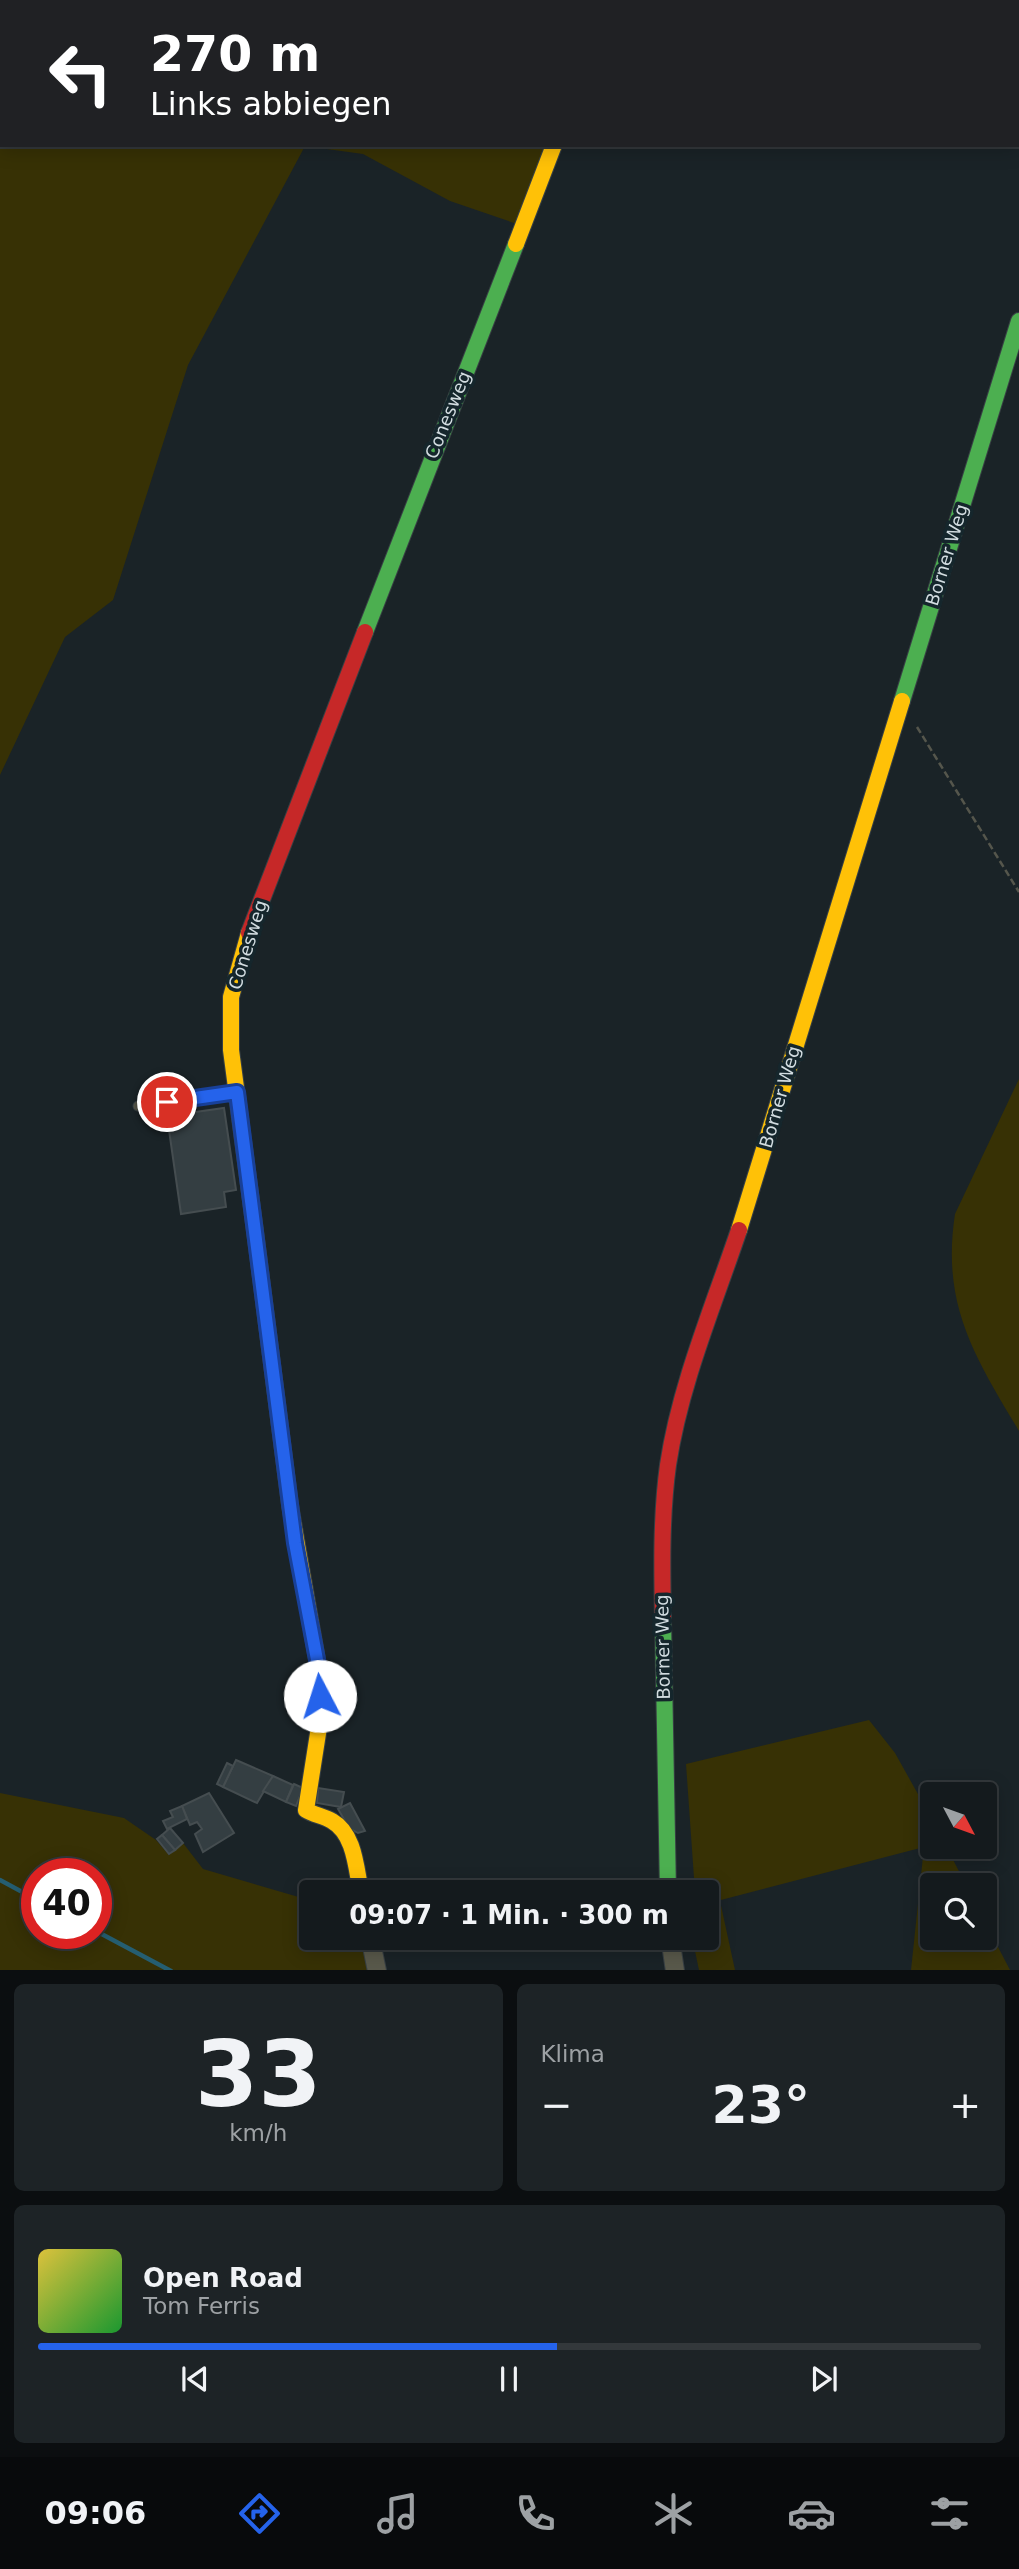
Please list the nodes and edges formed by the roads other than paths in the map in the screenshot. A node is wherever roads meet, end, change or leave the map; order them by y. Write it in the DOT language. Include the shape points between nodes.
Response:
graph roads {
  1 [pos="553,147"];
  2 [pos="1019,321"];
  3 [pos="237,1092"];
  4 [pos="138,1106"];
  5 [pos="358,1880"];
  6 [pos="668,1880"];
  7 [pos="373,1950"];
  8 [pos="672,1950"];
  9 [pos="377,1970"];
  10 [pos="675,1970"];
  1 -- 3 [label="street, Conesweg" via="247,937 229,1017"];
  2 -- 6 [label="street, Borner Weg" via="756,1178 680,1406 666,1488 662,1559"];
  3 -- 4 [label="lane"];
  3 -- 5 [label="street, Conesweg" via="295,1543 318,1665 320,1727 306,1810 340,1828 353,1854"];
  7 -- 9 [label="street"];
  8 -- 10 [label="street"];
}
